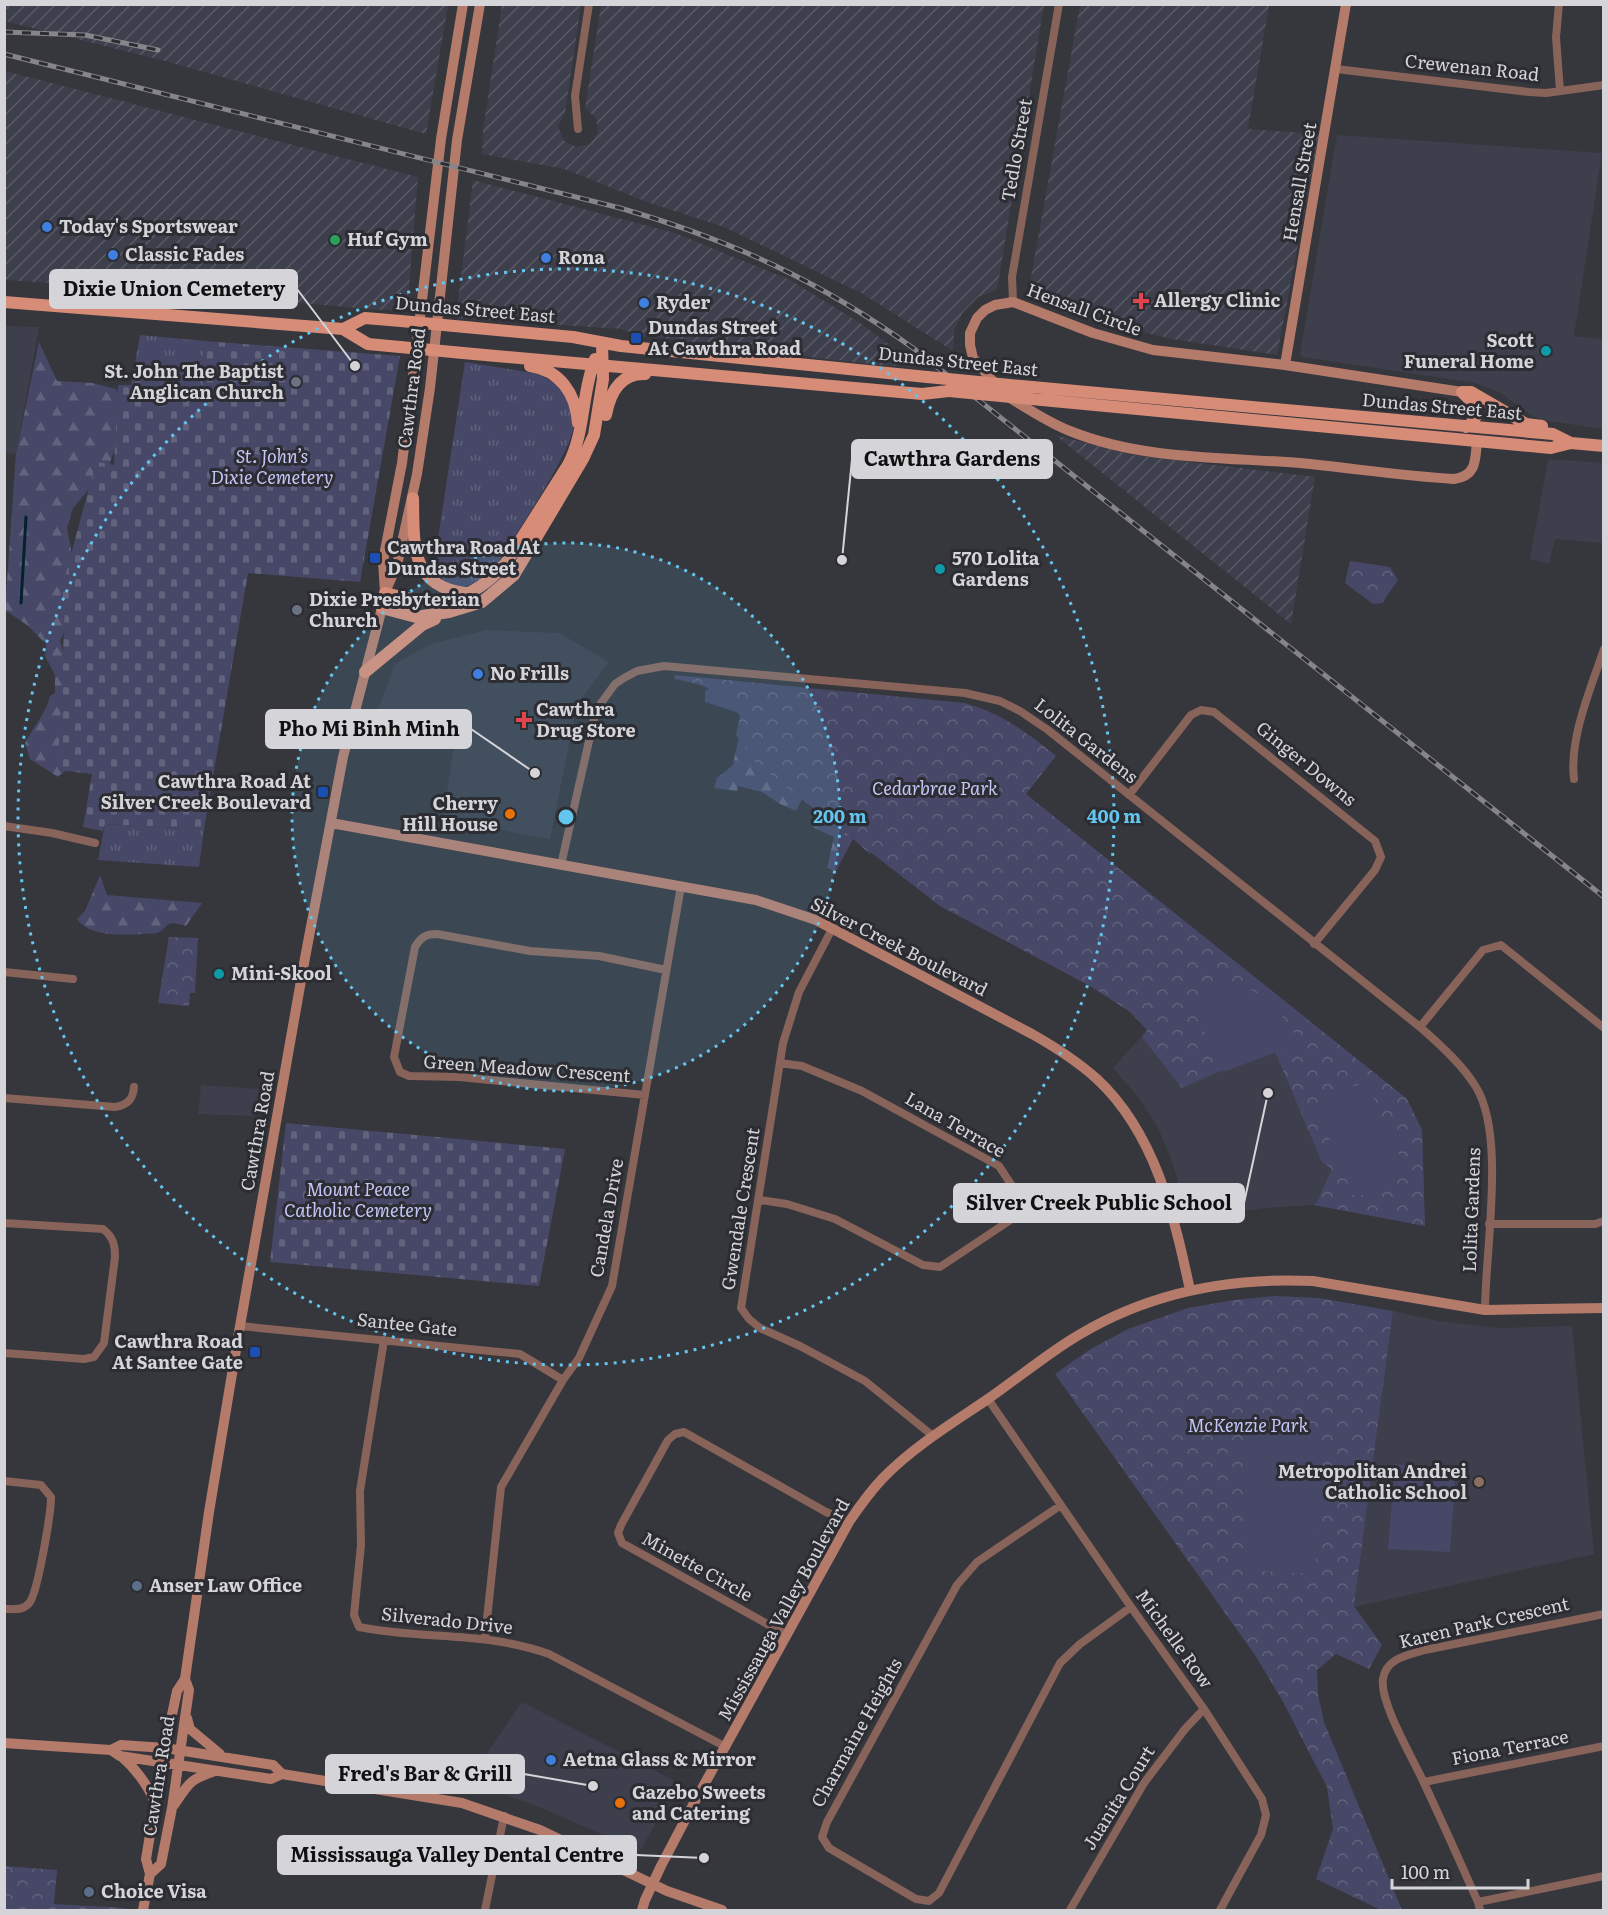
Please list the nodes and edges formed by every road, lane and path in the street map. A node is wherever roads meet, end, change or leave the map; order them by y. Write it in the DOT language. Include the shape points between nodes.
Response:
graph roads {
  1 [pos="463,4"];
  2 [pos="480,4"];
  3 [pos="589,4"];
  4 [pos="1059,4"];
  5 [pos="1346,4"];
  6 [pos="1559,4"];
  7 [pos="1336,69"];
  8 [pos="1604,85"];
  9 [pos="1560,91"];
  10 [pos="578,129"];
  11 [pos="4,302"];
  12 [pos="1013,302"];
  13 [pos="343,329"];
  14 [pos="602,343"];
  15 [pos="488,355"];
  16 [pos="598,365"];
  17 [pos="1286,365"];
  18 [pos="685,374"];
  19 [pos="1462,392"];
  20 [pos="1466,427"];
  21 [pos="1553,434"];
  22 [pos="594,435"];
  23 [pos="579,436"];
  24 [pos="1477,441"];
  25 [pos="1571,443"];
  26 [pos="1604,446"];
  27 [pos="413,498"];
  28 [pos="385,593"];
  29 [pos="469,594"];
  30 [pos="382,608"];
  31 [pos="449,612"];
  32 [pos="1604,650"];
  33 [pos="365,672"];
  34 [pos="1574,779"];
  35 [pos="1129,795"];
  36 [pos="331,823"];
  37 [pos="4,826"];
  38 [pos="95,843"];
  39 [pos="561,865"];
  40 [pos="681,886"];
  41 [pos="832,930"];
  42 [pos="1314,944"];
  43 [pos="666,970"];
  44 [pos="4,972"];
  45 [pos="73,979"];
  46 [pos="1420,1027"];
  47 [pos="1604,1028"];
  48 [pos="780,1063"];
  49 [pos="134,1088"];
  50 [pos="645,1095"];
  51 [pos="4,1098"];
  52 [pos="759,1200"];
  53 [pos="1604,1221"];
  54 [pos="4,1223"];
  55 [pos="1489,1224"];
  56 [pos="1190,1290"];
  57 [pos="1604,1308"];
  58 [pos="1485,1310"];
  59 [pos="240,1326"];
  60 [pos="384,1340"];
  61 [pos="4,1353"];
  62 [pos="562,1380"];
  63 [pos="988,1399"];
  64 [pos="933,1436"];
  65 [pos="4,1481"];
  66 [pos="1062,1505"];
  67 [pos="849,1522"];
  68 [pos="1131,1607"];
  69 [pos="4,1609"];
  70 [pos="1604,1614"];
  71 [pos="787,1635"];
  72 [pos="485,1638"];
  73 [pos="185,1679"];
  74 [pos="1204,1709"];
  75 [pos="186,1716"];
  76 [pos="4,1743"];
  77 [pos="1604,1746"];
  78 [pos="726,1747"];
  79 [pos="165,1748"];
  80 [pos="180,1750"];
  81 [pos="116,1753"];
  82 [pos="223,1756"];
  83 [pos="162,1762"];
  84 [pos="178,1764"];
  85 [pos="218,1770"];
  86 [pos="282,1774"];
  87 [pos="1424,1782"];
  88 [pos="155,1802"];
  89 [pos="172,1808"];
  90 [pos="504,1816"];
  91 [pos="150,1874"];
  92 [pos="1604,1876"];
  93 [pos="652,1884"];
  94 [pos="1479,1906"];
  95 [pos="143,1911"];
  96 [pos="485,1911"];
  97 [pos="642,1911"];
  98 [pos="722,1911"];
  99 [pos="1070,1911"];
  100 [pos="1220,1911"];
  1 -- 28 [label="street, Cawthra Road" via="441,139 402,463 382,561"];
  2 -- 27 [label="street, Cawthra Road" via="457,140 430,388"];
  3 -- 10 [label="street" via="576,96"];
  4 -- 12 [label="street, Tedlo Street" via="1012,277"];
  5 -- 7 [label="street, Hensall Street"];
  6 -- 9 [label="street" via="1556,37"];
  7 -- 9 [label="street, Crewenan Road" via="1529,92"];
  7 -- 17 [label="street, Hensall Street"];
  8 -- 9 [label="street, Crewenan Road"];
  11 -- 13 [label="main road, Dundas Street East"];
  12 -- 17 [label="street, Hensall Circle" via="1136,346"];
  12 -- 24 [label="street, Hensall Circle" via="995,305 977,318 969,338 973,358 1004,394 1072,432 1154,452 1454,479 1471,471"];
  13 -- 14 [label="main road, Dundas Street East, bridge" via="365,318"];
  13 -- 15 [label="main road, Dundas Street East, bridge" via="368,344"];
  14 -- 16 [label="main road"];
  14 -- 20 [label="main road, Dundas Street East, bridge"];
  15 -- 16 [label="main road, Dundas Street East"];
  15 -- 23 [label="main road" via="499,363 542,368 558,378 576,406"];
  16 -- 18 [label="main road, Dundas Street East"];
  16 -- 22 [label="main road" via="599,416"];
  16 -- 23 [label="main road" via="588,378"];
  17 -- 19 [label="street, Hensall Circle"];
  18 -- 22 [label="main road" via="639,373 625,379 610,396 604,430"];
  18 -- 24 [label="main road, Dundas Street East, bridge" via="922,394 949,391"];
  19 -- 20 [label="main road" via="1476,408 1476,417"];
  19 -- 21 [label="main road" via="1478,396 1526,424 1546,427"];
  20 -- 21 [label="main road, Dundas Street East"];
  21 -- 25 [label="main road, Dundas Street East"];
  22 -- 31 [label="main road" via="514,575 482,602"];
  23 -- 29 [label="main road" via="568,465 506,563 494,577"];
  24 -- 25 [label="main road, Dundas Street East" via="1551,448"];
  25 -- 26 [label="main road, Dundas Street East"];
  27 -- 28 [label="street, Cawthra Road" via="397,565"];
  27 -- 29 [label="main road" via="415,550 424,572 448,591"];
  28 -- 29 [label="main road" via="431,602"];
  28 -- 30 [label="street, Cawthra Road"];
  30 -- 31 [label="main road" via="416,617"];
  30 -- 33 [label="street, Cawthra Road"];
  31 -- 33 [label="main road" via="422,625"];
  32 -- 34 [label="street" via="1582,715 1572,766"];
  33 -- 36 [label="street, Cawthra Road"];
  35 -- 39 [label="street, Lolita Gardens" via="1048,730 1000,701 964,693 664,666 636,671 624,678 596,710"];
  35 -- 42 [label="street, Lolita Gardens"];
  35 -- 42 [label="street, Ginger Downs" via="1191,715 1201,710 1214,712 1375,841 1381,856 1375,870"];
  36 -- 39 [label="street, Silver Creek Boulevard"];
  36 -- 59 [label="street, Cawthra Road"];
  37 -- 38 [label="street"];
  39 -- 40 [label="street, Silver Creek Boulevard"];
  40 -- 41 [label="street, Silver Creek Boulevard" via="756,900 816,920"];
  40 -- 43 [label="street, Candela Drive"];
  41 -- 48 [label="street, Gwendale Crescent" via="799,992"];
  41 -- 56 [label="street, Silver Creek Boulevard" via="1062,1051 1098,1080 1133,1121 1156,1167"];
  42 -- 46 [label="street, Lolita Gardens"];
  43 -- 50 [label="street, Candela Drive"];
  43 -- 50 [label="street, Green Meadow Crescent" via="599,956 530,951 428,934 415,947 394,1056 400,1072 409,1076 459,1077"];
  44 -- 45 [label="street"];
  46 -- 47 [label="street" via="1483,950 1501,945"];
  46 -- 55 [label="street, Lolita Gardens" via="1456,1061 1477,1088 1492,1146"];
  48 -- 52 [label="street, Gwendale Crescent"];
  48 -- 52 [label="street, Lana Terrace" via="802,1066 862,1091 999,1166 1020,1198 1015,1217 940,1267 923,1265 835,1219"];
  49 -- 51 [label="street" via="130,1101 115,1107"];
  50 -- 62 [label="street, Candela Drive" via="612,1286 579,1358"];
  52 -- 64 [label="street, Gwendale Crescent" via="741,1308 749,1319 865,1381"];
  53 -- 55 [label="street"];
  54 -- 61 [label="street" via="103,1229 115,1244 115,1257 104,1343 94,1357"];
  55 -- 58 [label="street, Lolita Gardens"];
  56 -- 58 [label="street, Mississauga Valley Boulevard" via="1233,1282 1313,1281"];
  56 -- 63 [label="street, Mississauga Valley Boulevard" via="1114,1316 1070,1341"];
  57 -- 58 [label="street, Mississauga Valley Boulevard"];
  59 -- 60 [label="street, Santee Gate"];
  59 -- 73 [label="street, Cawthra Road"];
  60 -- 62 [label="street, Santee Gate" via="520,1354"];
  60 -- 72 [label="street, Silverado Drive" via="360,1491 361,1545 354,1615 359,1627 372,1630"];
  62 -- 72 [label="street, Candela Drive" via="501,1487"];
  63 -- 64 [label="street, Mississauga Valley Boulevard"];
  63 -- 66 [label="street, Michelle Row"];
  64 -- 67 [label="street, Mississauga Valley Boulevard" via="882,1479"];
  65 -- 69 [label="street" via="41,1485 51,1497 30,1602 18,1609"];
  66 -- 68 [label="street, Michelle Row"];
  66 -- 68 [label="street, Charmaine Heights" via="977,1562 957,1585 826,1822 822,1837 829,1848 916,1899 929,1901 939,1893 1060,1663"];
  67 -- 71 [label="street, Mississauga Valley Boulevard"];
  67 -- 71 [label="street, Minette Circle" via="684,1432 668,1440 621,1525 618,1533 622,1543"];
  68 -- 74 [label="street, Michelle Row"];
  70 -- 87 [label="street, Karen Park Crescent" via="1398,1658 1386,1670 1384,1693"];
  71 -- 78 [label="street, Mississauga Valley Boulevard"];
  72 -- 78 [label="street, Silverado Drive" via="549,1654"];
  73 -- 75 [label="street, Cawthra Road" via="189,1690"];
  73 -- 79 [label="street, Cawthra Road" via="177,1691"];
  74 -- 99 [label="street, Juanita Court" via="1144,1783"];
  74 -- 100 [label="street, Michelle Row" via="1262,1798 1266,1815 1261,1835"];
  75 -- 80 [label="street, Cawthra Road"];
  75 -- 82 [label="street" via="190,1729"];
  76 -- 81 [label="street"];
  77 -- 87 [label="street, Fiona Terrace"];
  78 -- 93 [label="street, Mississauga Valley Boulevard"];
  79 -- 80 [label="street"];
  79 -- 81 [label="street" via="121,1744"];
  79 -- 83 [label="street, Cawthra Road"];
  80 -- 82 [label="street"];
  80 -- 84 [label="street, Cawthra Road"];
  81 -- 83 [label="street"];
  81 -- 88 [label="street" via="146,1784"];
  82 -- 86 [label="street" via="273,1765"];
  83 -- 84 [label="street"];
  83 -- 88 [label="street, Cawthra Road"];
  84 -- 85 [label="street"];
  84 -- 89 [label="street, Cawthra Road"];
  85 -- 86 [label="street" via="271,1779"];
  85 -- 89 [label="street" via="194,1779"];
  86 -- 90 [label="street" via="462,1803"];
  87 -- 94 [label="street, Karen Park Crescent"];
  88 -- 91 [label="street, Cawthra Road" via="146,1859"];
  89 -- 91 [label="street, Cawthra Road" via="161,1864"];
  90 -- 93 [label="street"];
  90 -- 96 [label="street"];
  91 -- 95 [label="street, Cawthra Road"];
  92 -- 94 [label="street"];
  93 -- 97 [label="street, Mississauga Valley Boulevard"];
  93 -- 98 [label="street"];
}
